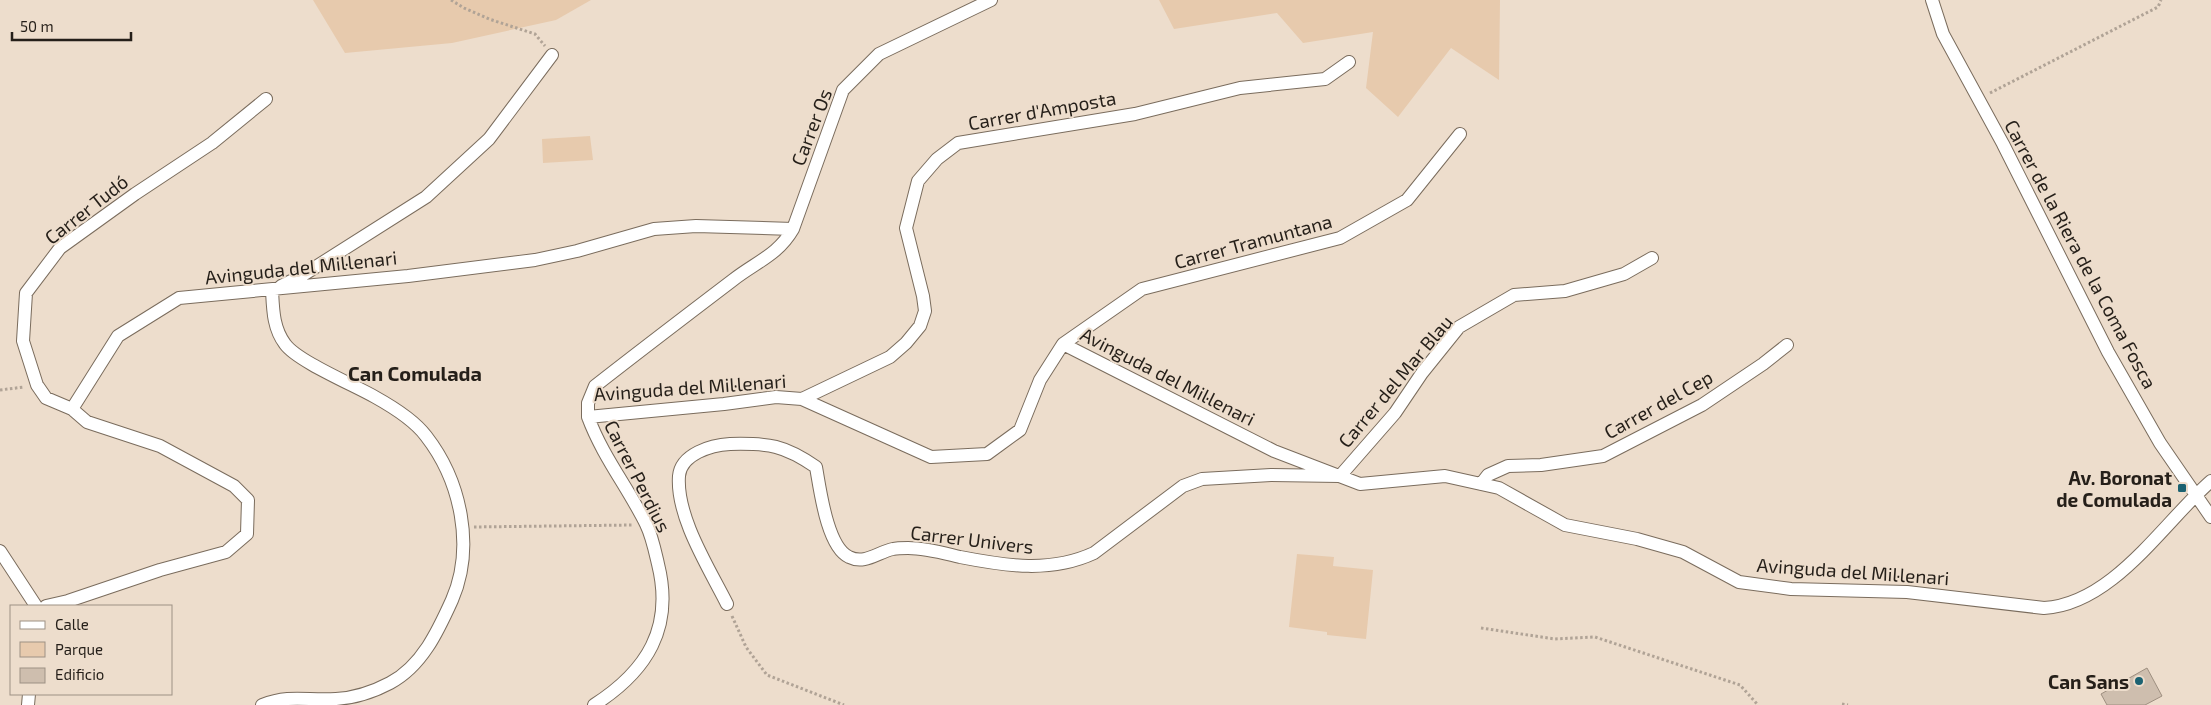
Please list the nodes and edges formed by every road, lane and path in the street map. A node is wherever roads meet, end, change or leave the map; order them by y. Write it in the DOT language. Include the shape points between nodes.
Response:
graph roads {
  1 [pos="451,0"];
  2 [pos="991,0"];
  3 [pos="1932,0"];
  4 [pos="2161,0"];
  5 [pos="552,56"];
  6 [pos="1349,62"];
  7 [pos="266,99"];
  8 [pos="1978,99"];
  9 [pos="1460,134"];
  10 [pos="793,228"];
  11 [pos="1652,258"];
  12 [pos="272,290"];
  13 [pos="1063,344"];
  14 [pos="1787,345"];
  15 [pos="37,385"];
  16 [pos="0,390"];
  17 [pos="802,399"];
  18 [pos="72,409"];
  19 [pos="588,417"];
  20 [pos="1340,476"];
  21 [pos="2211,481"];
  22 [pos="1481,484"];
  23 [pos="2195,495"];
  24 [pos="2211,517"];
  25 [pos="646,525"];
  26 [pos="463,527"];
  27 [pos="0,551"];
  28 [pos="727,604"];
  29 [pos="35,605"];
  30 [pos="50,605"];
  31 [pos="1481,628"];
  32 [pos="1842,704"];
  33 [pos="262,705"];
  34 [pos="594,705"];
  35 [pos="844,705"];
  36 [pos="1758,705"];
  37 [pos="1848,705"];
  1 -- 5 [label="path" via="489,19 534,34"];
  2 -- 10 [label="street, Carrer Os" via="879,54 843,90"];
  3 -- 8 [label="street, Carrer de la Riera de la Coma Fosca" via="1943,34"];
  4 -- 8 [label="path" via="2158,7"];
  5 -- 12 [label="street" via="490,139 426,197 303,275"];
  6 -- 17 [label="street, Carrer d'Amposta" via="1326,79 1240,88 1136,114 958,143 937,159 918,181 906,228 923,296 925,311 920,326 890,357"];
  7 -- 15 [label="street, Carrer Tudó" via="212,143 60,248 26,293 23,341"];
  8 -- 23 [label="street, Carrer de la Riera de la Coma Fosca" via="2108,352 2160,443"];
  9 -- 13 [label="street, Carrer Tramuntana" via="1407,200 1340,238 1142,289"];
  10 -- 12 [label="street, Avinguda del Mil·lenari" via="696,226 654,229 535,260"];
  10 -- 19 [label="street, Avinguda del Mil·lenari" via="785,242 772,254 743,272 595,386 588,404"];
  11 -- 20 [label="street, Carrer del Mar Blau" via="1624,274 1565,291 1514,295 1459,327 1422,373 1396,413"];
  12 -- 18 [label="street, Avinguda del Mil·lenari" via="179,298 118,336"];
  12 -- 26 [label="street" via="274,319 285,346 388,405 425,435 443,463"];
  13 -- 17 [label="street, Avinguda del Mil·lenari" via="1040,380 1020,430 986,454 931,457"];
  13 -- 20 [label="street, Avinguda del Mil·lenari" via="1274,451"];
  14 -- 22 [label="street, Carrer del Cep" via="1702,405 1603,456 1508,466 1488,475"];
  15 -- 16 [label="path"];
  15 -- 18 [label="street, Carrer Tudó" via="46,398"];
  17 -- 19 [label="street, Avinguda del Mil·lenari" via="776,397"];
  18 -- 30 [label="street" via="88,422 160,446 234,486 248,500 247,534 226,552"];
  19 -- 25 [label="street, Carrer Perdius" via="598,444"];
  20 -- 22 [label="street, Avinguda del Mil·lenari" via="1360,484 1445,476"];
  20 -- 28 [label="street, Carrer Univers" via="1202,479 1183,486 1094,553 1079,560 1053,565 989,562 929,549 908,548 893,549 868,559 849,557 835,543 816,467 795,452 770,445 728,444 708,448 690,456 679,474 682,506"];
  21 -- 23 [label="street, Avinguda del Mil·lenari"];
  22 -- 23 [label="street, Avinguda del Mil·lenari" via="1499,488 1565,525 1683,552 1739,582 1790,589 1907,592 2044,608 2077,601 2112,579 2169,525"];
  23 -- 24 [label="street, Carrer de la Riera de la Coma Fosca"];
  25 -- 26 [label="path"];
  25 -- 34 [label="street, Carrer Perdius" via="661,575 664,600 660,625 650,652 633,675"];
  26 -- 33 [label="street" via="463,560 456,591 433,640 412,667 364,695 336,699 279,698"];
  27 -- 29 [label="street"];
  28 -- 35 [label="path" via="746,647 767,675"];
  31 -- 36 [label="path" via="1555,639 1595,637 1740,685"];
  32 -- 37 [label="path"];
}
